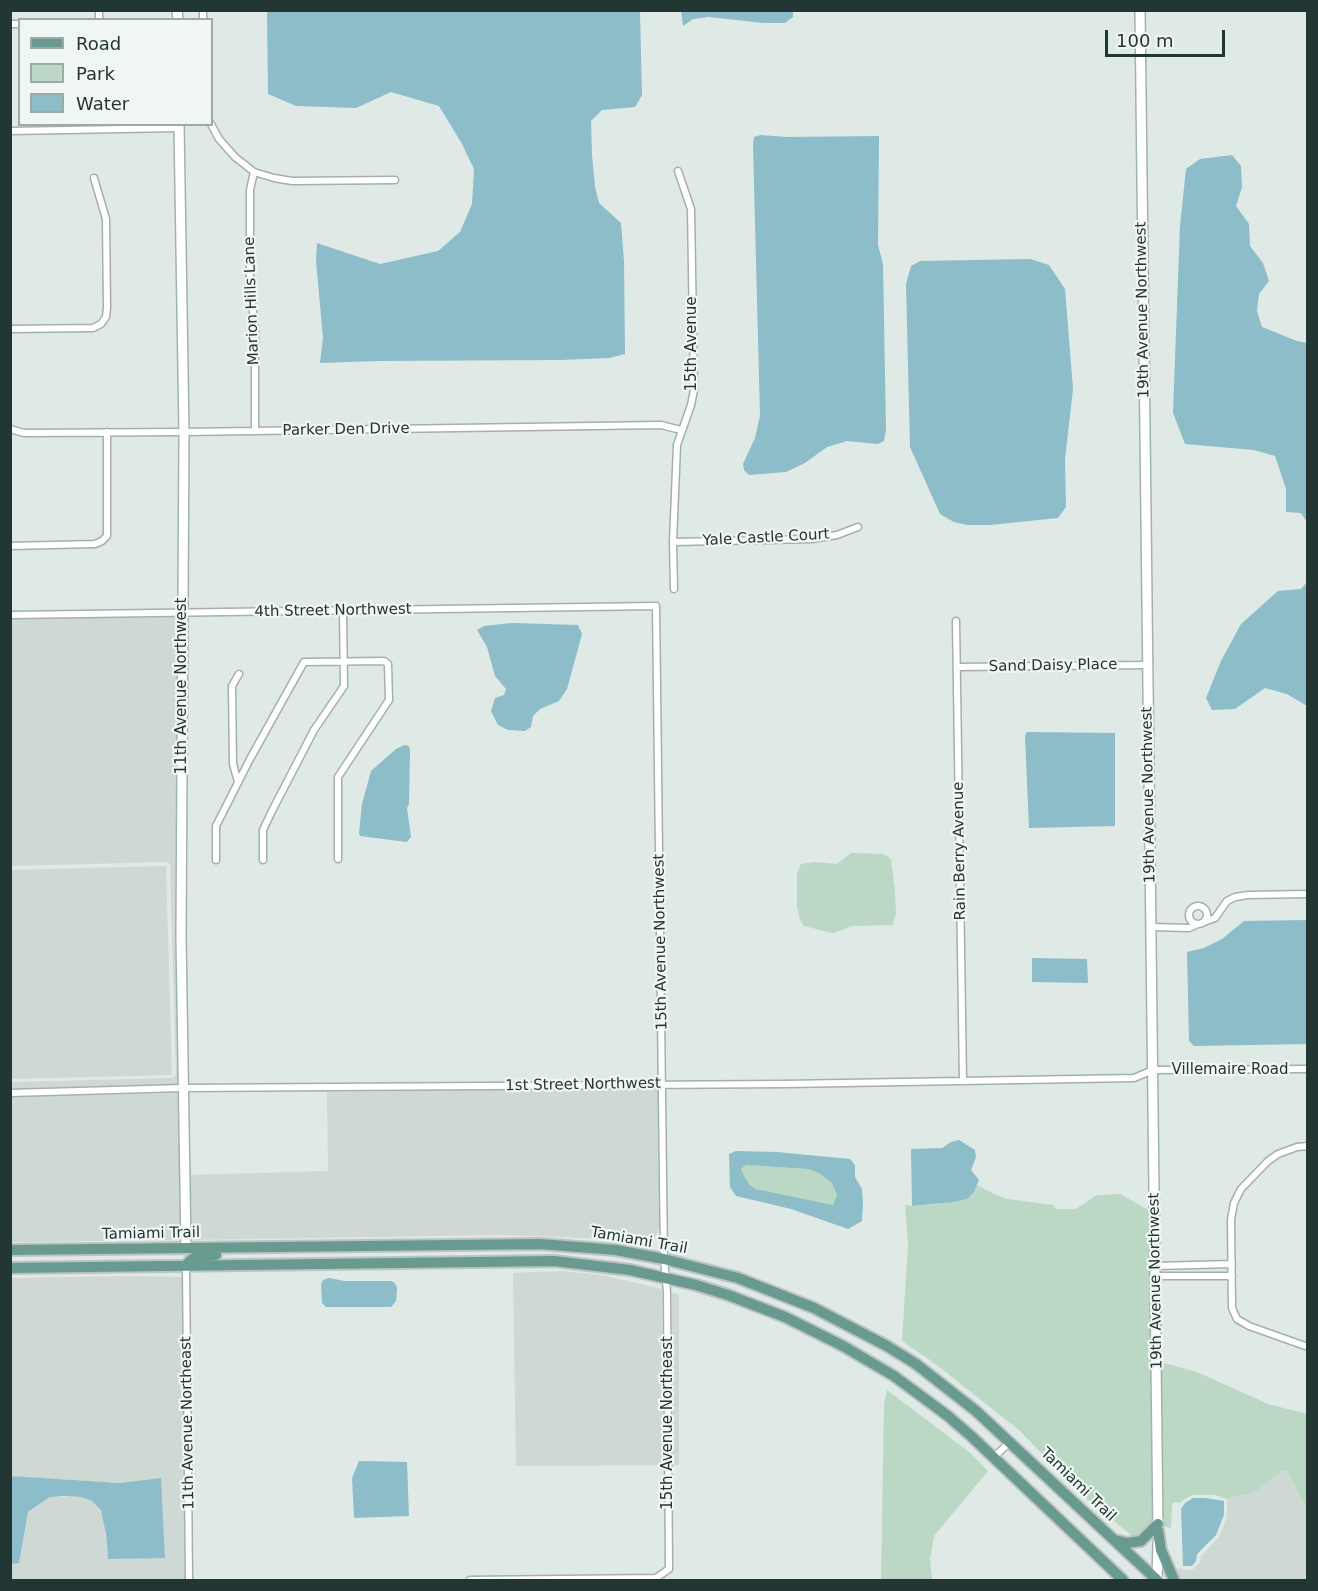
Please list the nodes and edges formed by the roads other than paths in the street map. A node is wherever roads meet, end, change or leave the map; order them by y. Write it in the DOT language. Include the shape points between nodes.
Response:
graph roads {
  1 [pos="1140,10"];
  2 [pos="179,126"];
  3 [pos="212,126"];
  4 [pos="101,127"];
  5 [pos="10,131"];
  6 [pos="678,171"];
  7 [pos="254,172"];
  8 [pos="94,178"];
  9 [pos="395,180"];
  10 [pos="10,329"];
  11 [pos="10,429"];
  12 [pos="681,430"];
  13 [pos="255,431"];
  14 [pos="107,432"];
  15 [pos="184,432"];
  16 [pos="858,527"];
  17 [pos="673,542"];
  18 [pos="10,546"];
  19 [pos="674,589"];
  20 [pos="656,606"];
  21 [pos="343,611"];
  22 [pos="182,613"];
  23 [pos="10,615"];
  24 [pos="956,621"];
  25 [pos="344,662"];
  26 [pos="1148,665"];
  27 [pos="957,667"];
  28 [pos="239,674"];
  29 [pos="238,783"];
  30 [pos="339,859"];
  31 [pos="216,860"];
  32 [pos="263,860"];
  33 [pos="1308,894"];
  34 [pos="1204,909"];
  35 [pos="1220,909"];
  36 [pos="1189,916"];
  37 [pos="1201,923"];
  38 [pos="1151,927"];
  39 [pos="1178,927"];
  40 [pos="1308,1069"];
  41 [pos="1153,1070"];
  42 [pos="963,1081"];
  43 [pos="663,1084"];
  44 [pos="183,1088"];
  45 [pos="10,1093"];
  46 [pos="1308,1146"];
  47 [pos="478,1243"];
  48 [pos="373,1245"];
  49 [pos="186,1248"];
  50 [pos="229,1248"];
  51 [pos="10,1250"];
  52 [pos="664,1259"];
  53 [pos="477,1261"];
  54 [pos="373,1262"];
  55 [pos="1232,1264"];
  56 [pos="165,1265"];
  57 [pos="186,1265"];
  58 [pos="1190,1265"];
  59 [pos="1156,1266"];
  60 [pos="10,1268"];
  61 [pos="1156,1276"];
  62 [pos="1190,1276"];
  63 [pos="1232,1276"];
  64 [pos="665,1277"];
  65 [pos="1308,1347"];
  66 [pos="1010,1442"];
  67 [pos="994,1457"];
  68 [pos="1158,1527"];
  69 [pos="1113,1539"];
  70 [pos="1120,1579"];
  71 [pos="1157,1580"];
  72 [pos="189,1581"];
  73 [pos="471,1581"];
  74 [pos="1174,1581"];
  1 -- 26 [label="street, 19th Avenue Northwest"];
  2 -- 4 [label="street"];
  2 -- 15 [label="street, 11th Avenue Northwest"];
  3 -- 7 [label="street" via="235,157"];
  4 -- 5 [label="street"];
  6 -- 12 [label="street, 15th Avenue" via="691,209 694,390"];
  7 -- 9 [label="street" via="292,181"];
  7 -- 13 [label="street, Marion Hills Lane" via="250,190 250,282 255,331"];
  8 -- 10 [label="street" via="106,219 106,317 93,328"];
  11 -- 14 [label="street, Parker Den Drive" via="24,433"];
  12 -- 13 [label="street, Parker Den Drive" via="661,425"];
  12 -- 17 [label="street, 15th Avenue" via="675,468"];
  13 -- 15 [label="street, Parker Den Drive"];
  14 -- 15 [label="street, Parker Den Drive"];
  14 -- 18 [label="street" via="108,524 102,542"];
  15 -- 22 [label="street, 11th Avenue Northwest"];
  16 -- 17 [label="street, Yale Castle Court" via="812,539"];
  17 -- 19 [label="street, 15th Avenue"];
  20 -- 21 [label="street, 4th Street Northwest"];
  20 -- 43 [label="street, 15th Avenue Northwest"];
  21 -- 22 [label="street, 4th Street Northwest"];
  21 -- 25 [label="street"];
  22 -- 23 [label="street, 4th Street Northwest"];
  22 -- 44 [label="street, 11th Avenue Northwest"];
  24 -- 27 [label="street, Rain Berry Avenue"];
  25 -- 29 [label="street" via="304,662"];
  25 -- 30 [label="street" via="388,664 389,700 338,777"];
  25 -- 32 [label="street" via="344,686 308,741 263,830"];
  26 -- 27 [label="street, Sand Daisy Place"];
  26 -- 38 [label="street, 19th Avenue Northwest"];
  27 -- 42 [label="street, Rain Berry Avenue"];
  28 -- 29 [label="street" via="232,686 233,764"];
  29 -- 31 [label="street" via="216,826"];
  33 -- 35 [label="street" via="1248,895 1227,901"];
  34 -- 35 [label="street"];
  34 -- 36 [label="street" via="1194,907"];
  34 -- 37 [label="street" via="1207,917"];
  35 -- 37 [label="street" via="1215,918"];
  36 -- 37 [label="street" via="1191,921"];
  36 -- 39 [label="street"];
  37 -- 39 [label="street"];
  38 -- 39 [label="street"];
  38 -- 41 [label="street, 19th Avenue Northwest"];
  40 -- 41 [label="street, Villemaire Road"];
  41 -- 42 [label="street, 1st Street Northwest" via="1134,1078"];
  41 -- 59 [label="street, 19th Avenue Northwest"];
  42 -- 43 [label="street, 1st Street Northwest"];
  43 -- 44 [label="street, 1st Street Northwest"];
  43 -- 52 [label="street, 15th Avenue Northwest"];
  44 -- 45 [label="street, 1st Street Northwest"];
  44 -- 49 [label="street, 11th Avenue Northwest"];
  46 -- 55 [label="street" via="1278,1154 1241,1189 1233,1203 1231,1219"];
  47 -- 48 [label="main road, Tamiami Trail"];
  47 -- 52 [label="main road, Tamiami Trail" via="580,1246"];
  47 -- 53 [label="main road"];
  48 -- 50 [label="main road, Tamiami Trail"];
  48 -- 54 [label="main road"];
  49 -- 50 [label="main road, Tamiami Trail"];
  49 -- 51 [label="main road, Tamiami Trail"];
  49 -- 56 [label="main road" via="181,1256"];
  50 -- 57 [label="main road" via="219,1255 194,1258"];
  52 -- 64 [label="street, 15th Avenue Northwest"];
  52 -- 66 [label="main road, Tamiami Trail" via="774,1290 853,1327 948,1388"];
  53 -- 54 [label="main road, Tamiami Trail"];
  53 -- 64 [label="main road, Tamiami Trail" via="591,1264"];
  54 -- 57 [label="main road, Tamiami Trail"];
  55 -- 58 [label="street"];
  55 -- 63 [label="street"];
  56 -- 57 [label="main road, Tamiami Trail"];
  56 -- 60 [label="main road, Tamiami Trail"];
  57 -- 72 [label="street, 11th Avenue Northeast"];
  58 -- 59 [label="street"];
  58 -- 62 [label="street"];
  59 -- 61 [label="street, 19th Avenue Northwest"];
  61 -- 62 [label="street"];
  61 -- 68 [label="street, 19th Avenue Northwest"];
  62 -- 63 [label="street"];
  63 -- 65 [label="street" via="1232,1308 1237,1319"];
  64 -- 67 [label="main road, Tamiami Trail" via="757,1305 843,1346 894,1376"];
  64 -- 73 [label="street, 15th Avenue Northeast" via="669,1569 656,1578"];
  66 -- 67 [label="street"];
  66 -- 69 [label="main road, Tamiami Trail"];
  67 -- 70 [label="main road, Tamiami Trail"];
  68 -- 69 [label="main road" via="1141,1541 1126,1543"];
  68 -- 71 [label="street, 19th Avenue Northwest"];
  68 -- 74 [label="main road" via="1161,1550"];
  69 -- 71 [label="main road, Tamiami Trail"];
}
